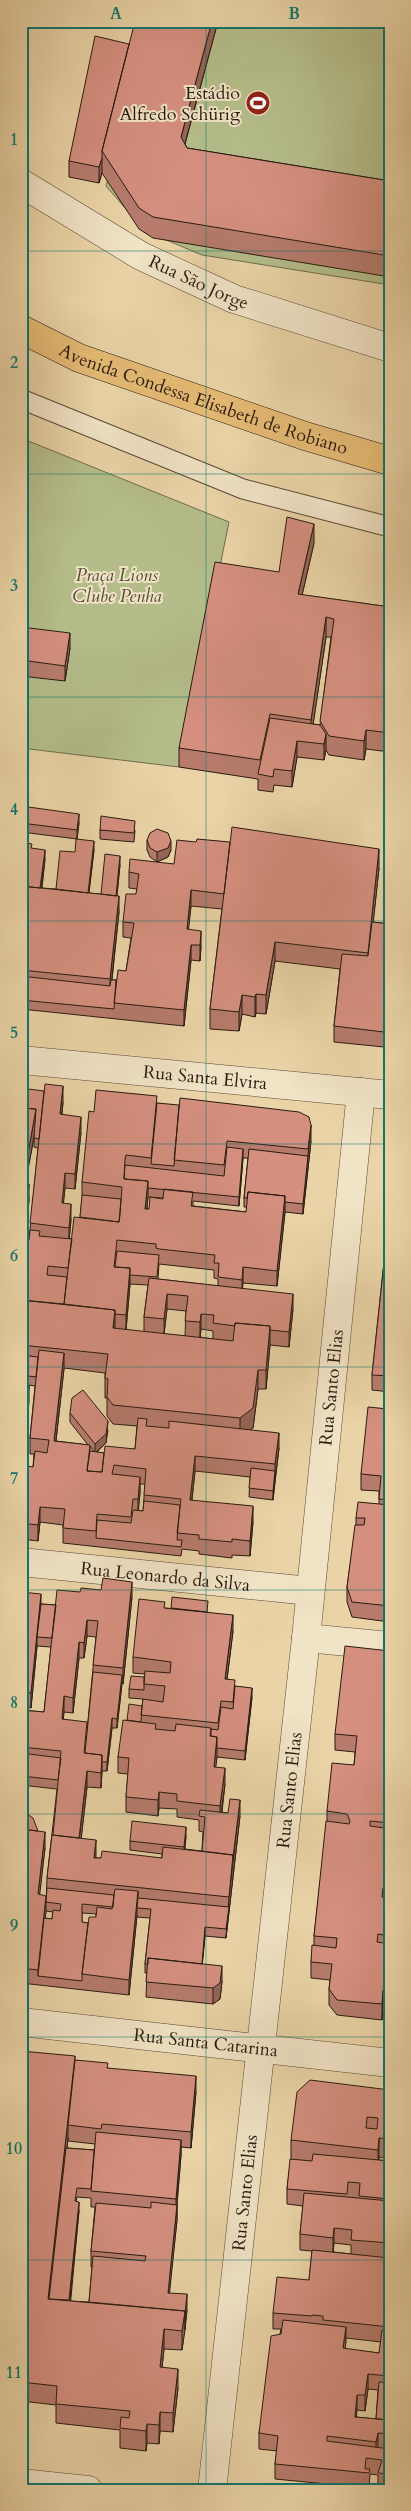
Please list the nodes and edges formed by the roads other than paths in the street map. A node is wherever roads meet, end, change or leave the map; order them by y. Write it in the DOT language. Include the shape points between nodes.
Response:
graph roads {
  1 [pos="21,183"];
  2 [pos="21,329"];
  3 [pos="390,348"];
  4 [pos="21,399"];
  5 [pos="390,460"];
  6 [pos="390,526"];
  7 [pos="21,1060"];
  8 [pos="361,1092"];
  9 [pos="390,1095"];
  10 [pos="21,1562"];
  11 [pos="310,1591"];
  12 [pos="306,1638"];
  13 [pos="390,1646"];
  14 [pos="21,2022"];
  15 [pos="262,2049"];
  16 [pos="390,2063"];
  17 [pos="21,2483"];
  18 [pos="88,2490"];
  19 [pos="212,2490"];
  1 -- 3 [label="street, Rua São Jorge" via="141,256 234,299"];
  2 -- 5 [label="highway, Avenida Condessa Elisabeth de Robiano" via="79,358 305,436"];
  4 -- 6 [label="lane" via="243,489"];
  7 -- 8 [label="street, Rua Santa Elvira"];
  8 -- 9 [label="street, Rua Santa Elvira"];
  8 -- 11 [label="street, Rua Santo Elias"];
  10 -- 11 [label="street, Rua Leonardo da Silva"];
  11 -- 12 [label="street, Rua Santo Elias"];
  12 -- 13 [label="street"];
  12 -- 15 [label="street, Rua Santo Elias"];
  14 -- 15 [label="street, Rua Santa Catarina"];
  15 -- 16 [label="street, Rua Santa Catarina"];
  15 -- 19 [label="street, Rua Santo Elias"];
  17 -- 18 [label="street"];
}
